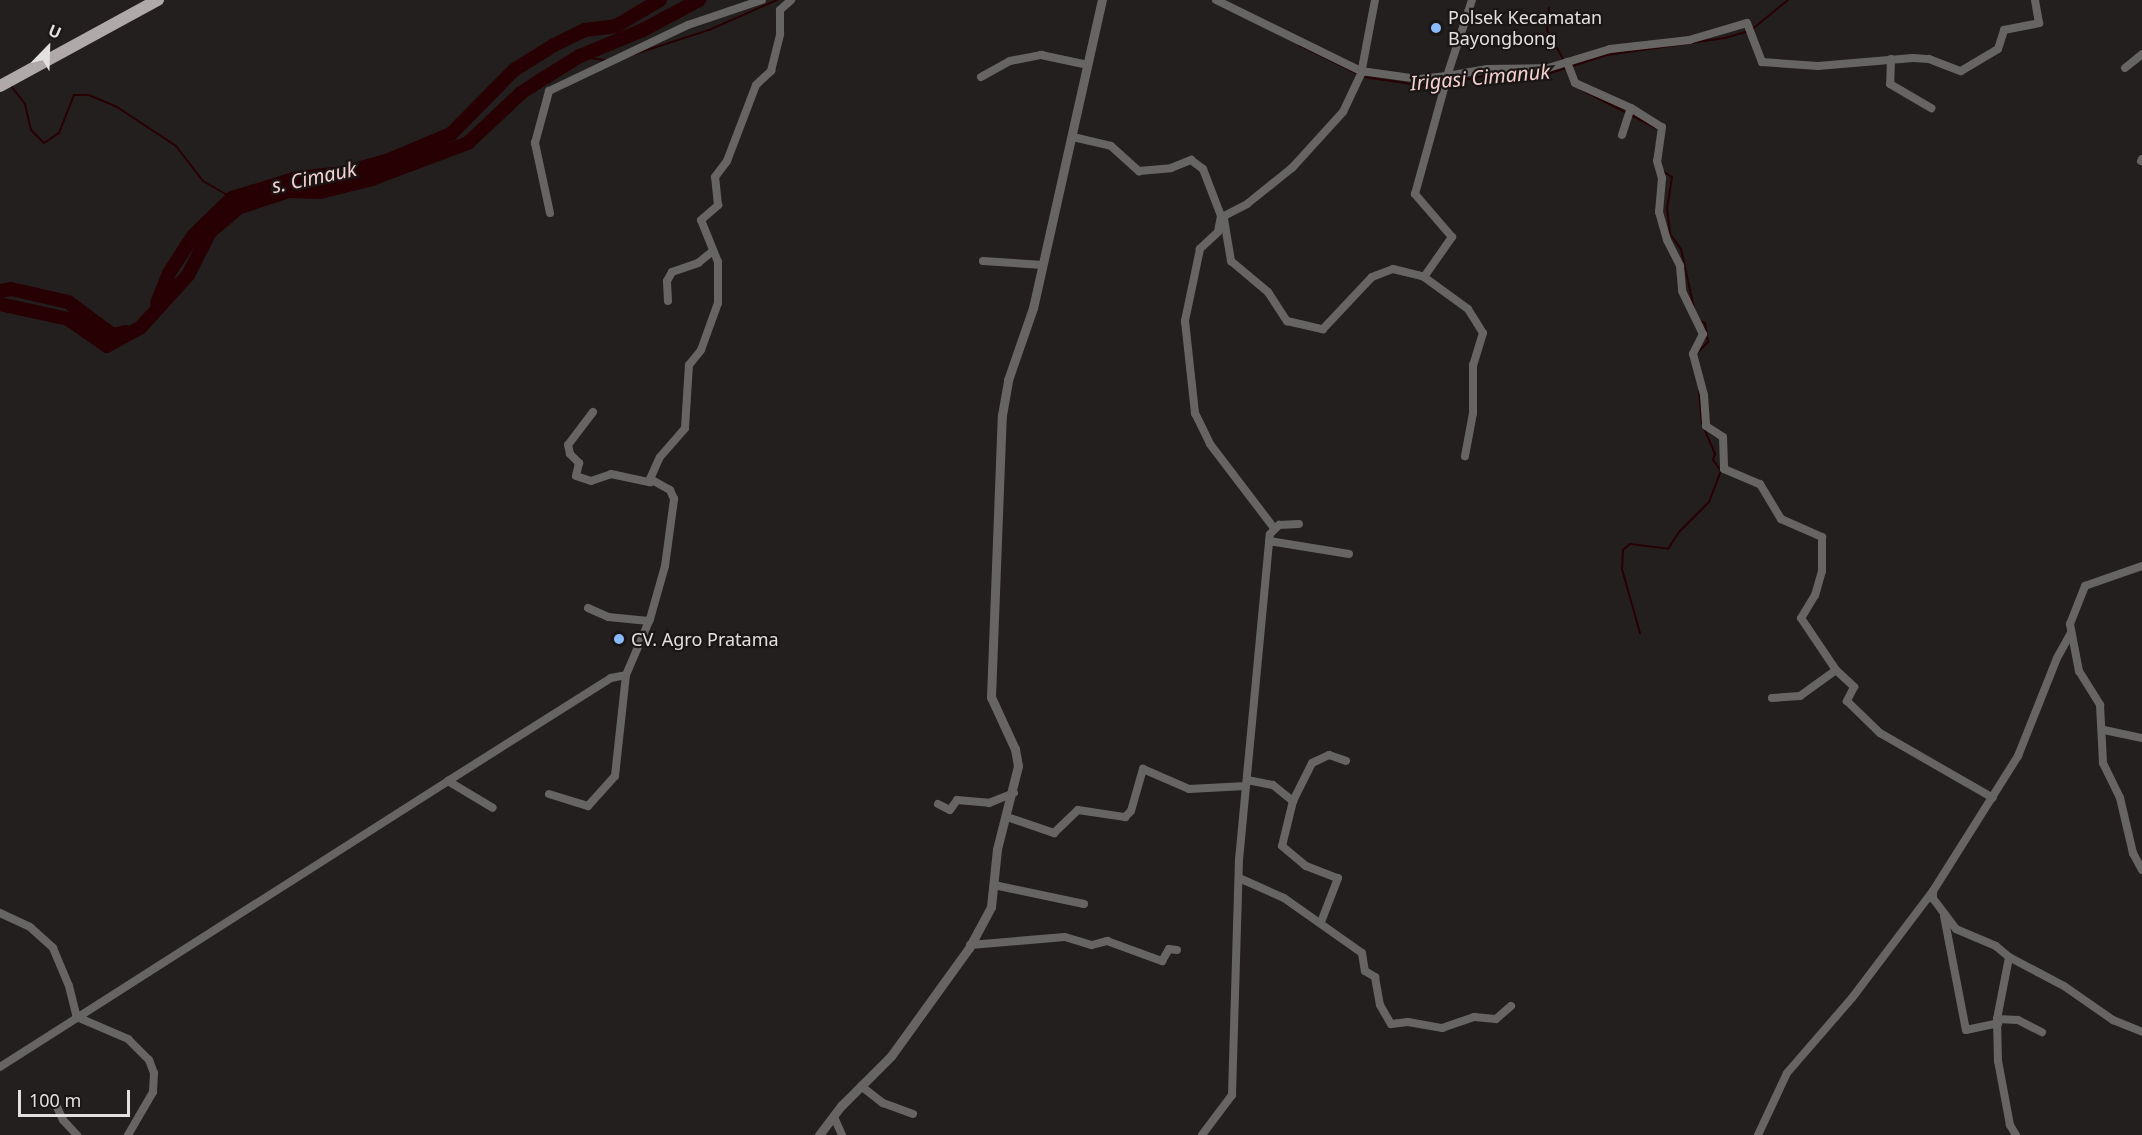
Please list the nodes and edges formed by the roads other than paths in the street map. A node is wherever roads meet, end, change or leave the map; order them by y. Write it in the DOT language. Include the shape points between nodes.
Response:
graph roads {
  1 [pos="158,0"];
  2 [pos="762,0"];
  3 [pos="791,0"];
  4 [pos="1102,0"];
  5 [pos="1216,0"];
  6 [pos="1376,0"];
  7 [pos="1472,0"];
  8 [pos="2035,0"];
  9 [pos="778,5"];
  10 [pos="2142,54"];
  11 [pos="1892,59"];
  12 [pos="1565,65"];
  13 [pos="1088,66"];
  14 [pos="2125,68"];
  15 [pos="1360,76"];
  16 [pos="981,77"];
  17 [pos="1446,81"];
  18 [pos="0,86"];
  19 [pos="1631,108"];
  20 [pos="1931,108"];
  21 [pos="1622,135"];
  22 [pos="1072,137"];
  23 [pos="550,213"];
  24 [pos="1222,218"];
  25 [pos="714,251"];
  26 [pos="983,261"];
  27 [pos="1043,265"];
  28 [pos="1424,277"];
  29 [pos="668,301"];
  30 [pos="593,412"];
  31 [pos="1465,456"];
  32 [pos="650,482"];
  33 [pos="1299,524"];
  34 [pos="1274,528"];
  35 [pos="1269,541"];
  36 [pos="1349,554"];
  37 [pos="2142,566"];
  38 [pos="588,608"];
  39 [pos="649,621"];
  40 [pos="2071,633"];
  41 [pos="1836,670"];
  42 [pos="626,675"];
  43 [pos="1772,698"];
  44 [pos="2104,730"];
  45 [pos="2142,738"];
  46 [pos="1346,761"];
  47 [pos="448,781"];
  48 [pos="1247,783"];
  49 [pos="1014,793"];
  50 [pos="549,794"];
  51 [pos="1993,798"];
  52 [pos="1293,801"];
  53 [pos="938,804"];
  54 [pos="494,808"];
  55 [pos="1007,817"];
  56 [pos="2142,870"];
  57 [pos="1239,878"];
  58 [pos="994,885"];
  59 [pos="1933,891"];
  60 [pos="1084,903"];
  61 [pos="0,913"];
  62 [pos="1944,916"];
  63 [pos="1321,922"];
  64 [pos="970,945"];
  65 [pos="1177,950"];
  66 [pos="2009,957"];
  67 [pos="1511,1006"];
  68 [pos="77,1017"];
  69 [pos="1998,1021"];
  70 [pos="2042,1032"];
  71 [pos="2142,1032"];
  72 [pos="0,1067"];
  73 [pos="861,1086"];
  74 [pos="57,1107"];
  75 [pos="913,1114"];
  76 [pos="834,1117"];
  77 [pos="77,1135"];
  78 [pos="128,1135"];
  79 [pos="819,1135"];
  80 [pos="842,1135"];
  81 [pos="1202,1135"];
  82 [pos="1758,1135"];
  83 [pos="2016,1135"];
  1 -- 18 [label="main road"];
  2 -- 23 [label="street" via="688,25 549,91 535,143"];
  3 -- 9 [label="street"];
  4 -- 13 [label="street"];
  5 -- 15 [label="street"];
  6 -- 15 [label="street"];
  7 -- 17 [label="street"];
  8 -- 11 [label="street" via="2039,23 2004,30 1998,49 1961,71 1929,59"];
  9 -- 25 [label="street" via="780,34 771,71 756,85 727,161 715,177 718,205 701,220"];
  10 -- 14 [label="street"];
  11 -- 12 [label="street" via="1818,66 1762,62 1750,24 1689,40 1610,49"];
  11 -- 20 [label="street" via="1890,84"];
  12 -- 17 [label="street" via="1487,69"];
  12 -- 19 [label="street" via="1575,83"];
  13 -- 16 [label="street" via="1047,56 1017,60"];
  13 -- 22 [label="street"];
  15 -- 17 [label="street"];
  15 -- 24 [label="street" via="1343,112 1311,150 1263,192"];
  17 -- 28 [label="street" via="1415,194 1452,237"];
  19 -- 21 [label="street"];
  19 -- 41 [label="street" via="1662,127 1657,161 1662,178 1659,212 1667,240 1679,261 1682,291 1703,334 1693,354 1704,395 1706,426 1723,437 1724,469 1760,484 1781,519 1822,537 1822,571 1815,595 1801,618"];
  22 -- 24 [label="street" via="1111,146 1139,171 1197,161"];
  22 -- 27 [label="street"];
  24 -- 28 [label="street" via="1233,265 1268,292 1285,319 1317,330 1323,329 1382,271 1393,269"];
  24 -- 34 [label="street" via="1218,232 1202,244 1185,321 1188,378 1198,426"];
  25 -- 29 [label="street" via="698,263 672,272 667,281"];
  25 -- 32 [label="street" via="718,261 718,303 701,350 689,365 685,428 660,457"];
  26 -- 27 [label="street"];
  27 -- 49 [label="street" via="1008,381 1002,416 991,697 1015,749 1018,766"];
  28 -- 31 [label="street" via="1468,309 1484,333 1473,365 1473,413"];
  30 -- 32 [label="street" via="568,445 579,463 576,476 591,481 607,474"];
  32 -- 39 [label="street" via="670,490 674,499 665,566"];
  33 -- 34 [label="street"];
  34 -- 35 [label="street"];
  35 -- 36 [label="street"];
  35 -- 48 [label="street"];
  37 -- 40 [label="street" via="2085,586 2072,615"];
  38 -- 39 [label="street" via="608,617"];
  39 -- 42 [label="street"];
  40 -- 44 [label="street" via="2075,660 2100,705"];
  40 -- 51 [label="street" via="2057,658 2028,737"];
  41 -- 43 [label="street" via="1800,696"];
  41 -- 51 [label="street" via="1855,688 1846,700 1880,733"];
  42 -- 47 [label="street" via="611,678"];
  42 -- 50 [label="street" via="612,780 588,806"];
  44 -- 45 [label="street"];
  44 -- 56 [label="street" via="2103,763 2120,798 2133,853"];
  46 -- 52 [label="street" via="1329,755 1312,763"];
  47 -- 54 [label="street"];
  47 -- 68 [label="street"];
  48 -- 52 [label="street" via="1273,784"];
  48 -- 55 [label="street" via="1189,789 1143,769 1131,811 1125,817 1078,810 1054,834"];
  48 -- 57 [label="street"];
  49 -- 53 [label="street" via="989,802 957,800 950,810"];
  49 -- 55 [label="street"];
  51 -- 59 [label="street"];
  52 -- 63 [label="street" via="1282,846 1306,866 1338,879"];
  55 -- 58 [label="street" via="997,849"];
  57 -- 63 [label="street" via="1284,898"];
  57 -- 81 [label="street" via="1233,1095"];
  58 -- 60 [label="street"];
  58 -- 64 [label="street" via="991,907"];
  59 -- 62 [label="street"];
  59 -- 82 [label="street" via="1852,998 1787,1073"];
  61 -- 68 [label="street" via="30,927 53,948"];
  62 -- 66 [label="street" via="1956,929 1996,946"];
  62 -- 69 [label="street" via="1966,1030"];
  63 -- 67 [label="street" via="1364,954 1365,972 1376,977 1380,1005 1391,1024 1408,1022 1442,1028 1474,1017 1496,1019"];
  64 -- 65 [label="street" via="1069,937 1092,945 1107,941 1162,961 1168,949"];
  64 -- 73 [label="street" via="891,1056"];
  66 -- 69 [label="street"];
  66 -- 71 [label="street" via="2064,986 2113,1020"];
  68 -- 72 [label="street"];
  68 -- 78 [label="street" via="128,1039 153,1067 153,1092"];
  69 -- 70 [label="street" via="2018,1020"];
  69 -- 83 [label="street" via="2001,1077"];
  73 -- 75 [label="street" via="883,1102"];
  73 -- 76 [label="street"];
  74 -- 77 [label="street"];
  76 -- 79 [label="street"];
  76 -- 80 [label="street"];
}
